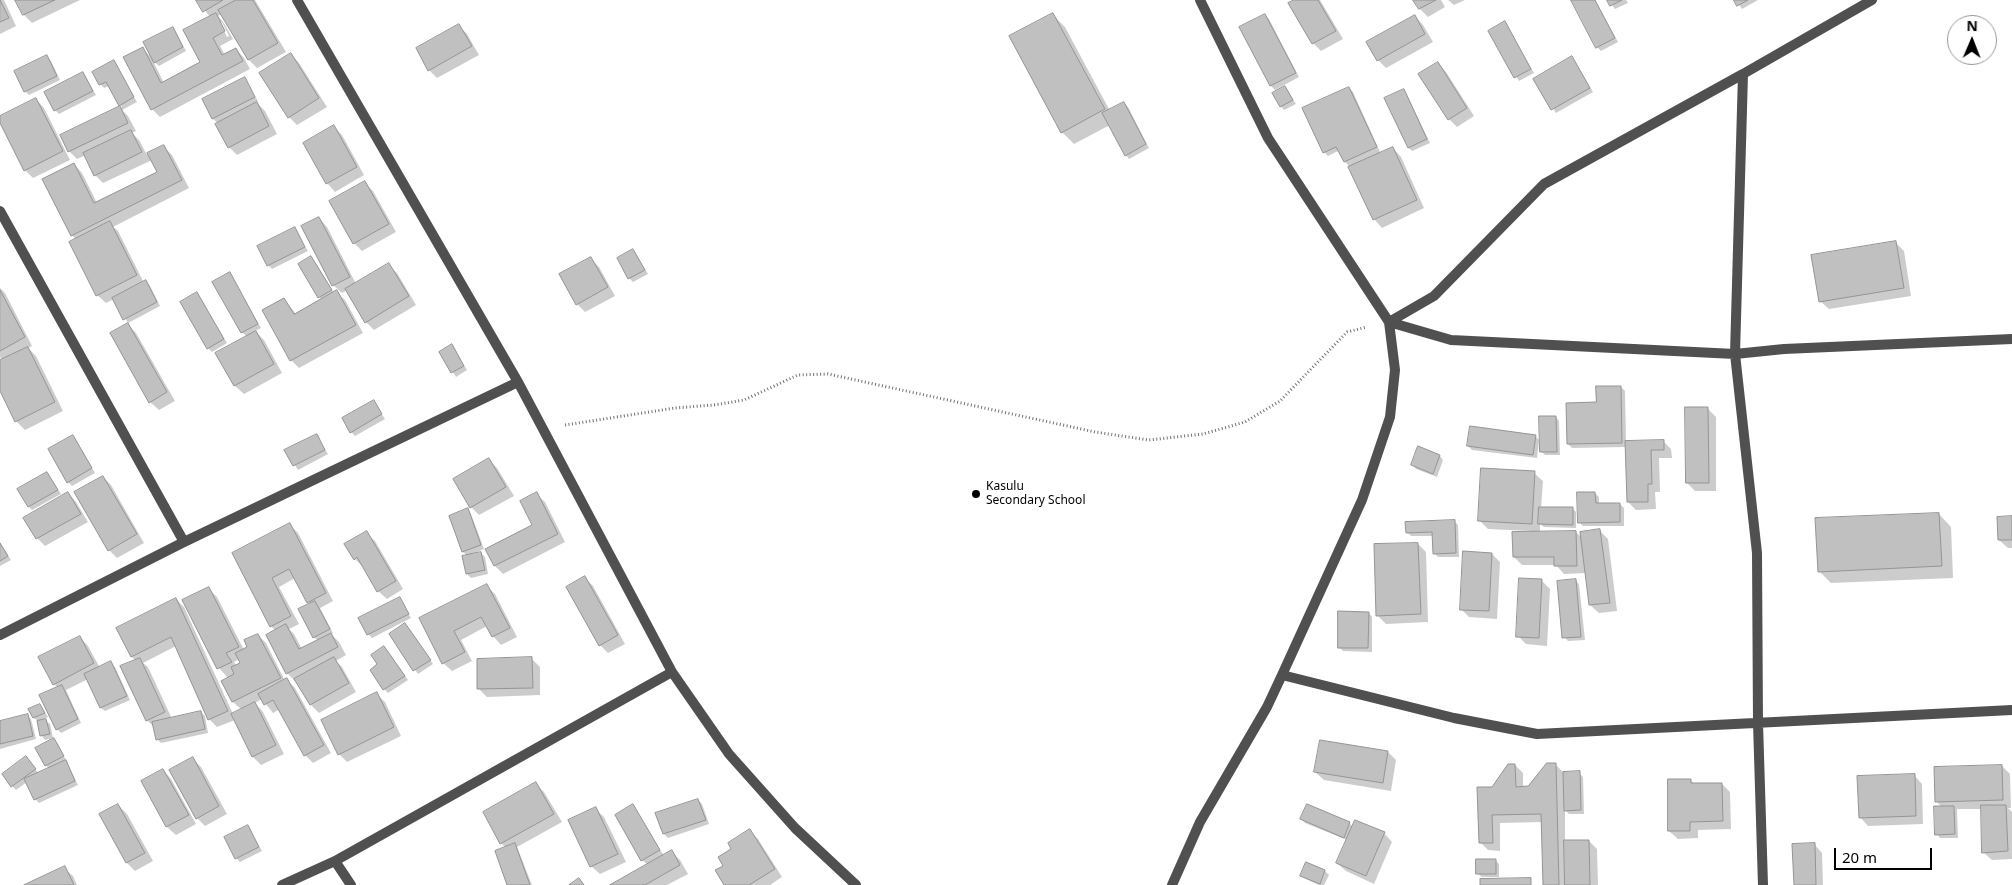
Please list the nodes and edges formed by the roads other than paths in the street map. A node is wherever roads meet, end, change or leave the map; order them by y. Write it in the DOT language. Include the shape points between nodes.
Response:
graph roads {
  1 [pos="297,0"];
  2 [pos="1200,0"];
  3 [pos="1872,0"];
  4 [pos="1743,74"];
  5 [pos="0,211"];
  6 [pos="1389,322"];
  7 [pos="2012,339"];
  8 [pos="1735,354"];
  9 [pos="518,382"];
  10 [pos="184,542"];
  11 [pos="0,635"];
  12 [pos="672,672"];
  13 [pos="1282,675"];
  14 [pos="2012,710"];
  15 [pos="1758,723"];
  16 [pos="335,861"];
  17 [pos="282,885"];
  18 [pos="351,885"];
  19 [pos="856,885"];
  20 [pos="1172,885"];
  21 [pos="1763,885"];
  1 -- 9 [label="street"];
  2 -- 6 [label="street" via="1268,138"];
  3 -- 4 [label="street"];
  4 -- 6 [label="street" via="1544,184 1434,296"];
  4 -- 8 [label="street"];
  5 -- 10 [label="street"];
  6 -- 8 [label="street" via="1452,340"];
  6 -- 13 [label="street" via="1395,370 1390,418 1362,500"];
  7 -- 8 [label="street"];
  8 -- 15 [label="street" via="1757,553"];
  9 -- 10 [label="street"];
  9 -- 12 [label="street"];
  10 -- 11 [label="street"];
  12 -- 16 [label="street"];
  12 -- 19 [label="street" via="729,754 795,828"];
  13 -- 15 [label="street" via="1454,718 1537,734"];
  13 -- 20 [label="street" via="1200,822"];
  14 -- 15 [label="street"];
  15 -- 21 [label="street"];
  16 -- 17 [label="street"];
  16 -- 18 [label="street"];
}
